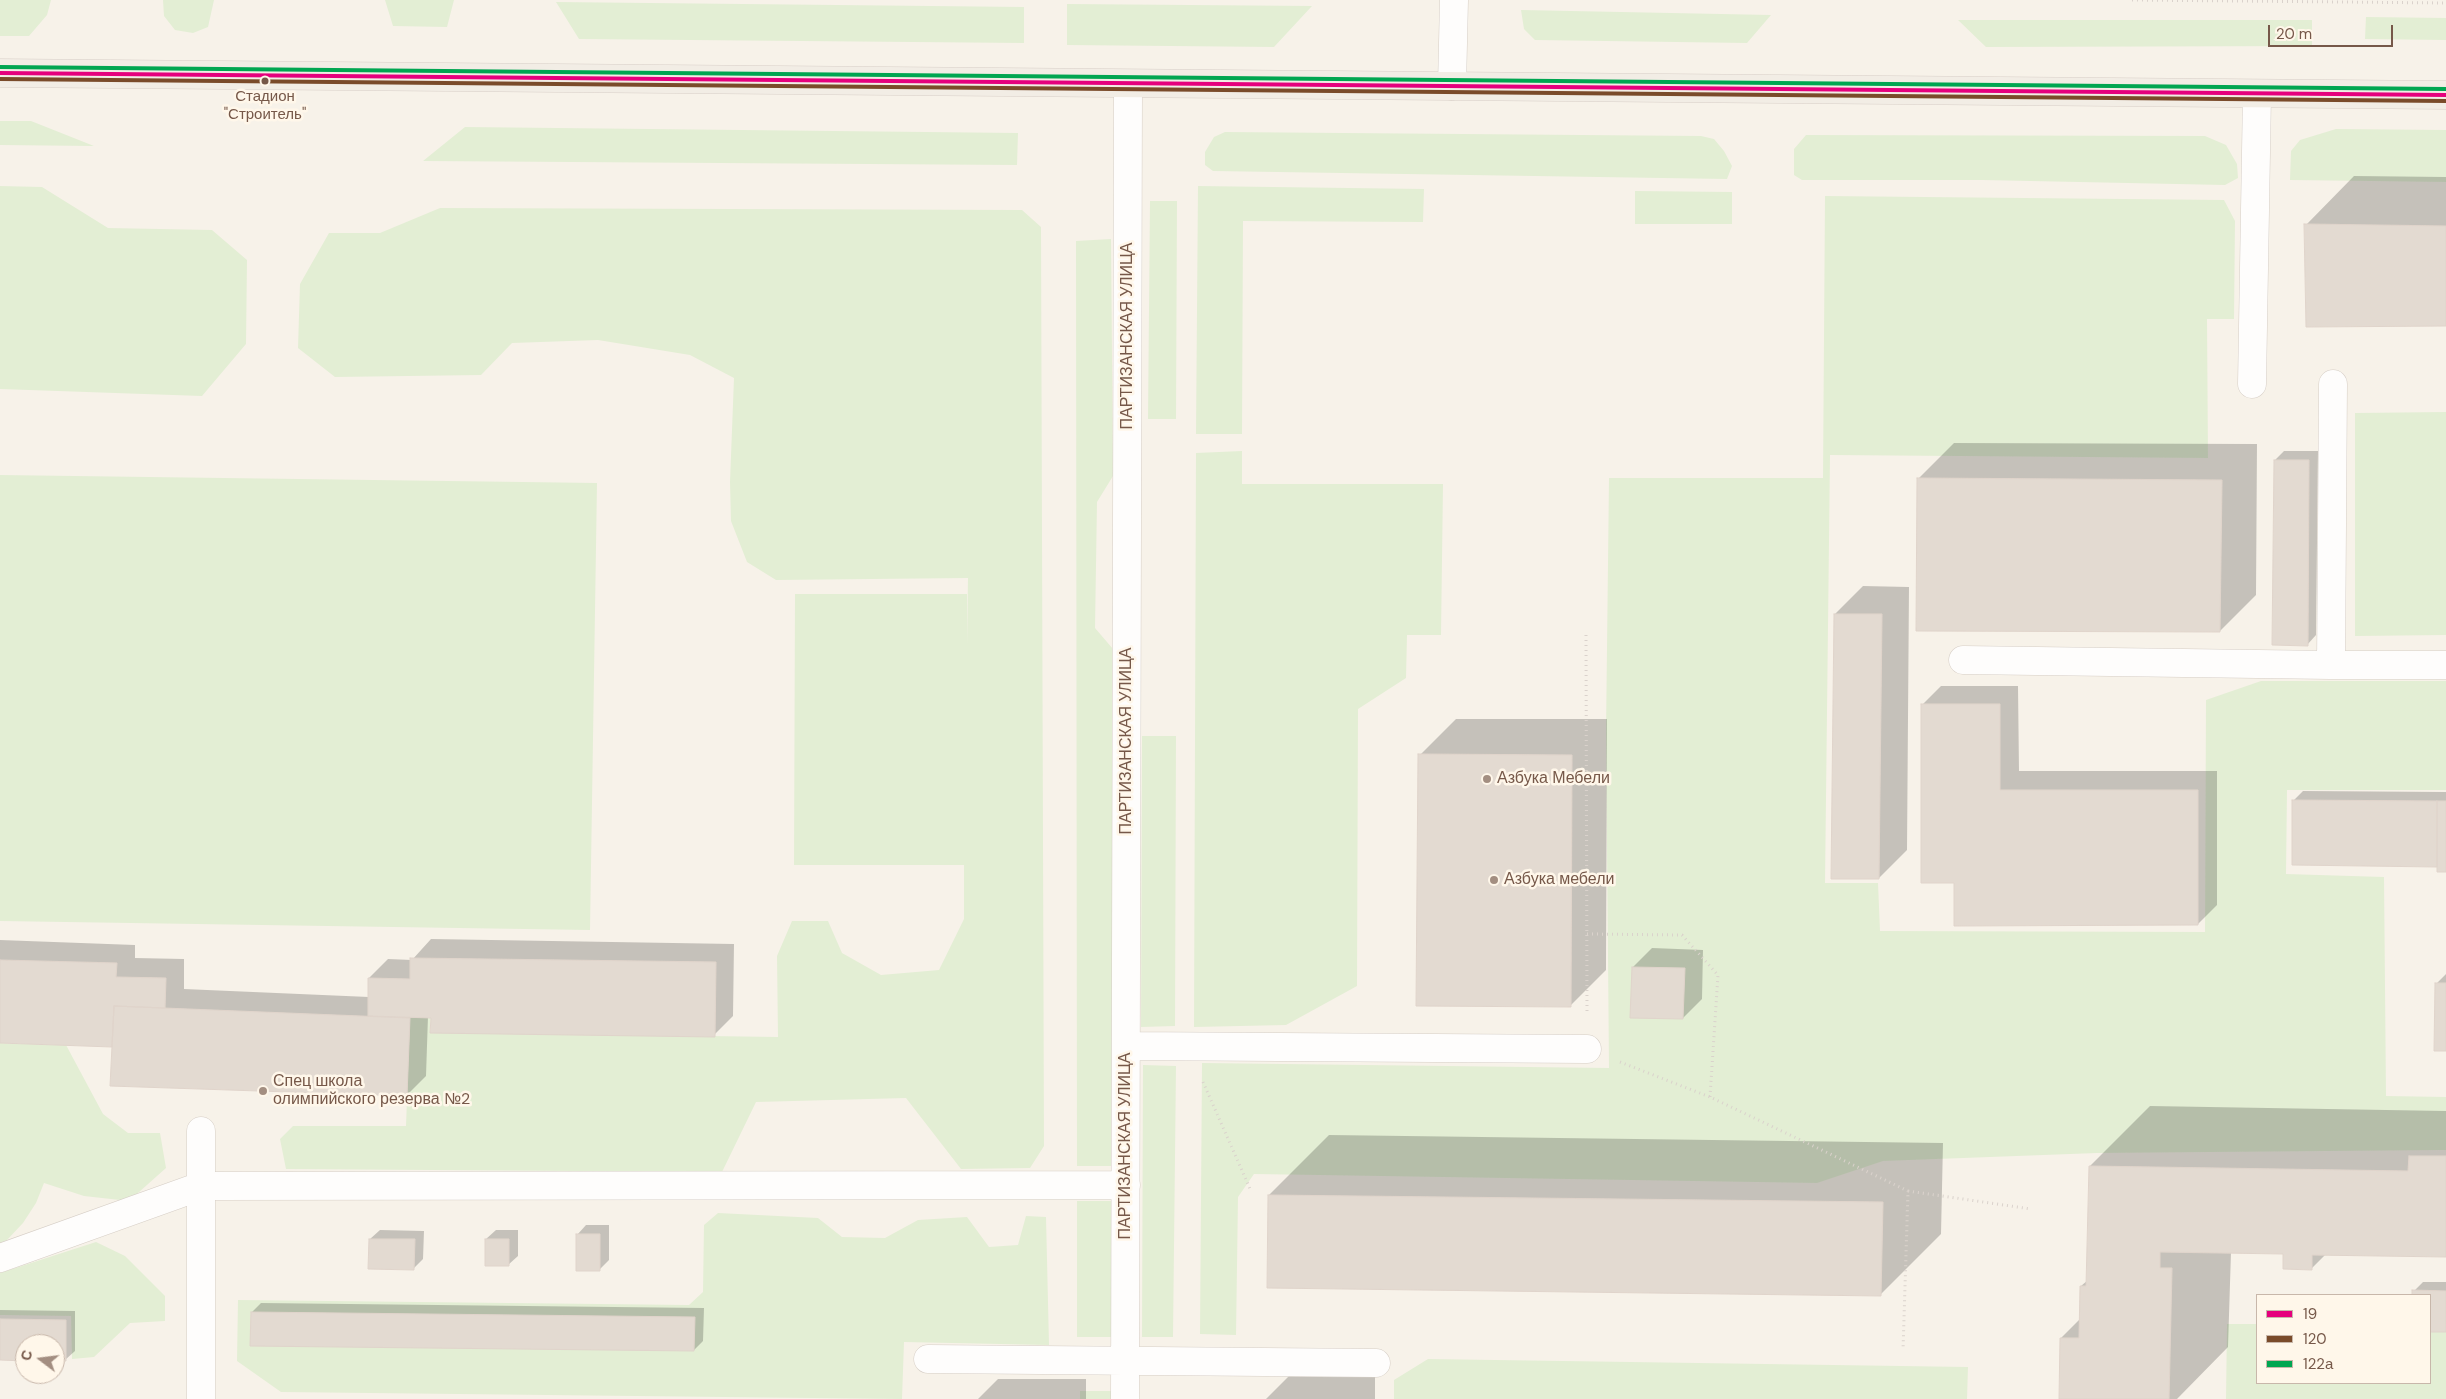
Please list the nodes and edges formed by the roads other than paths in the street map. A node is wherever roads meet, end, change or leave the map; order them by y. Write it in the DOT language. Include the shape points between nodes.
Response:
graph roads {
  1 [pos="1454,0"];
  2 [pos="0,73"];
  3 [pos="1128,84"];
  4 [pos="1452,86"];
  5 [pos="2257,94"];
  6 [pos="2446,96"];
  7 [pos="2252,384"];
  8 [pos="2333,384"];
  9 [pos="1964,660"];
  10 [pos="2331,665"];
  11 [pos="2446,665"];
  12 [pos="1126,1046"];
  13 [pos="1587,1049"];
  14 [pos="201,1130"];
  15 [pos="1126,1184"];
  16 [pos="201,1186"];
  17 [pos="0,1258"];
  18 [pos="928,1359"];
  19 [pos="1125,1361"];
  20 [pos="1376,1363"];
  21 [pos="201,1399"];
  22 [pos="1125,1399"];
  1 -- 4 [label="street"];
  2 -- 3 [label="main road"];
  3 -- 4 [label="main road"];
  3 -- 12 [label="street, ПАРТИЗАНСКАЯ УЛИЦА"];
  4 -- 5 [label="main road"];
  5 -- 6 [label="main road"];
  5 -- 7 [label="street"];
  8 -- 10 [label="street"];
  9 -- 10 [label="street"];
  10 -- 11 [label="street"];
  12 -- 13 [label="street"];
  12 -- 15 [label="street, ПАРТИЗАНСКАЯ УЛИЦА"];
  14 -- 16 [label="street"];
  15 -- 16 [label="street"];
  15 -- 19 [label="street, ПАРТИЗАНСКАЯ УЛИЦА"];
  16 -- 17 [label="street"];
  16 -- 21 [label="street"];
  18 -- 19 [label="street"];
  19 -- 20 [label="street"];
  19 -- 22 [label="street, ПАРТИЗАНСКАЯ УЛИЦА"];
}
